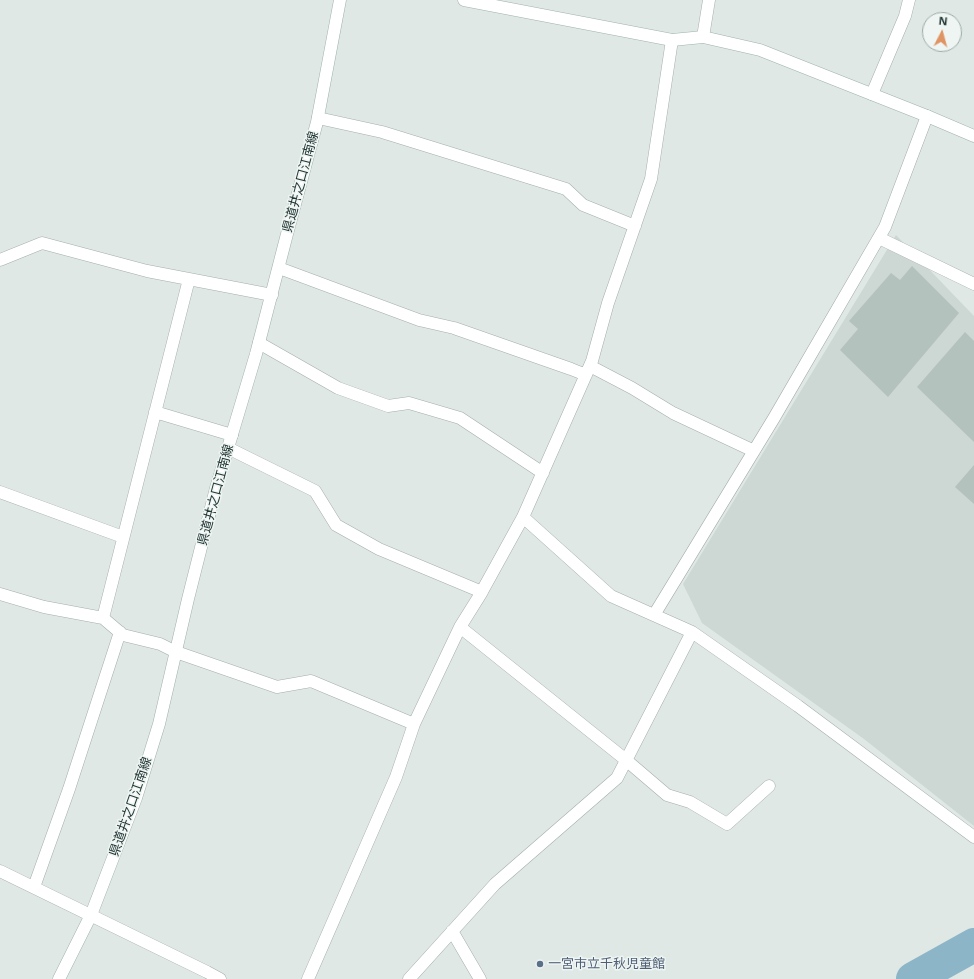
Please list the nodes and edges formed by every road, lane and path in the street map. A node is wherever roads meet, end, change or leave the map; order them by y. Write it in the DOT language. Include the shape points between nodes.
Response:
graph roads {
  1 [pos="340,0"];
  2 [pos="464,0"];
  3 [pos="709,0"];
  4 [pos="909,0"];
  5 [pos="703,37"];
  6 [pos="672,40"];
  7 [pos="872,94"];
  8 [pos="927,116"];
  9 [pos="318,118"];
  10 [pos="974,136"];
  11 [pos="635,226"];
  12 [pos="879,238"];
  13 [pos="0,260"];
  14 [pos="279,268"];
  15 [pos="189,279"];
  16 [pos="974,284"];
  17 [pos="272,295"];
  18 [pos="259,343"];
  19 [pos="588,371"];
  20 [pos="155,412"];
  21 [pos="232,435"];
  22 [pos="228,448"];
  23 [pos="754,451"];
  24 [pos="543,473"];
  25 [pos="0,492"];
  26 [pos="523,517"];
  27 [pos="123,537"];
  28 [pos="482,592"];
  29 [pos="0,594"];
  30 [pos="654,615"];
  31 [pos="103,618"];
  32 [pos="460,627"];
  33 [pos="120,632"];
  34 [pos="692,632"];
  35 [pos="176,652"];
  36 [pos="414,724"];
  37 [pos="626,760"];
  38 [pos="769,786"];
  39 [pos="974,837"];
  40 [pos="0,871"];
  41 [pos="34,887"];
  42 [pos="91,915"];
  43 [pos="452,932"];
  44 [pos="59,979"];
  45 [pos="220,979"];
  46 [pos="308,979"];
  47 [pos="409,979"];
  48 [pos="480,979"];
  1 -- 9 [label="street, 県道井之口江南線"];
  2 -- 6 [label="street"];
  3 -- 5 [label="street"];
  4 -- 7 [label="street" via="905,16"];
  5 -- 6 [label="street"];
  5 -- 7 [label="street" via="760,50"];
  6 -- 11 [label="street" via="652,180"];
  7 -- 8 [label="street"];
  8 -- 10 [label="street"];
  8 -- 12 [label="street"];
  9 -- 11 [label="street" via="382,132 566,189 583,205"];
  9 -- 14 [label="street, 県道井之口江南線"];
  11 -- 19 [label="street"];
  12 -- 16 [label="street"];
  12 -- 23 [label="street"];
  13 -- 15 [label="street" via="42,243 147,271"];
  14 -- 17 [label="street, 県道井之口江南線"];
  14 -- 19 [label="street" via="420,320 454,328 571,369"];
  15 -- 17 [label="street"];
  15 -- 20 [label="street"];
  17 -- 18 [label="street, 県道井之口江南線"];
  18 -- 21 [label="street, 県道井之口江南線"];
  18 -- 24 [label="street" via="338,388 388,406 409,403 460,418"];
  19 -- 23 [label="street" via="632,388 673,413"];
  19 -- 24 [label="street"];
  20 -- 21 [label="street"];
  20 -- 27 [label="street"];
  21 -- 22 [label="street, 県道井之口江南線"];
  22 -- 28 [label="street" via="315,491 336,525 379,549"];
  22 -- 35 [label="street, 県道井之口江南線"];
  23 -- 30 [label="street"];
  24 -- 26 [label="street"];
  25 -- 27 [label="street"];
  26 -- 28 [label="street"];
  26 -- 30 [label="street" via="611,596"];
  27 -- 31 [label="street"];
  28 -- 32 [label="street"];
  29 -- 31 [label="street" via="44,607"];
  30 -- 34 [label="street"];
  31 -- 33 [label="street"];
  32 -- 36 [label="street"];
  32 -- 37 [label="street"];
  33 -- 35 [label="street" via="123,635 160,644"];
  33 -- 41 [label="street"];
  34 -- 37 [label="street"];
  34 -- 39 [label="street" via="798,706"];
  35 -- 36 [label="street" via="277,687 311,681"];
  35 -- 42 [label="street, 県道井之口江南線" via="159,724 136,798"];
  36 -- 46 [label="street" via="396,777"];
  37 -- 38 [label="street" via="667,795 690,802 727,824"];
  37 -- 43 [label="street" via="617,778 495,884"];
  40 -- 41 [label="street"];
  41 -- 42 [label="street"];
  42 -- 44 [label="street, 県道井之口江南線"];
  42 -- 45 [label="street"];
  43 -- 47 [label="street"];
  43 -- 48 [label="street"];
}
